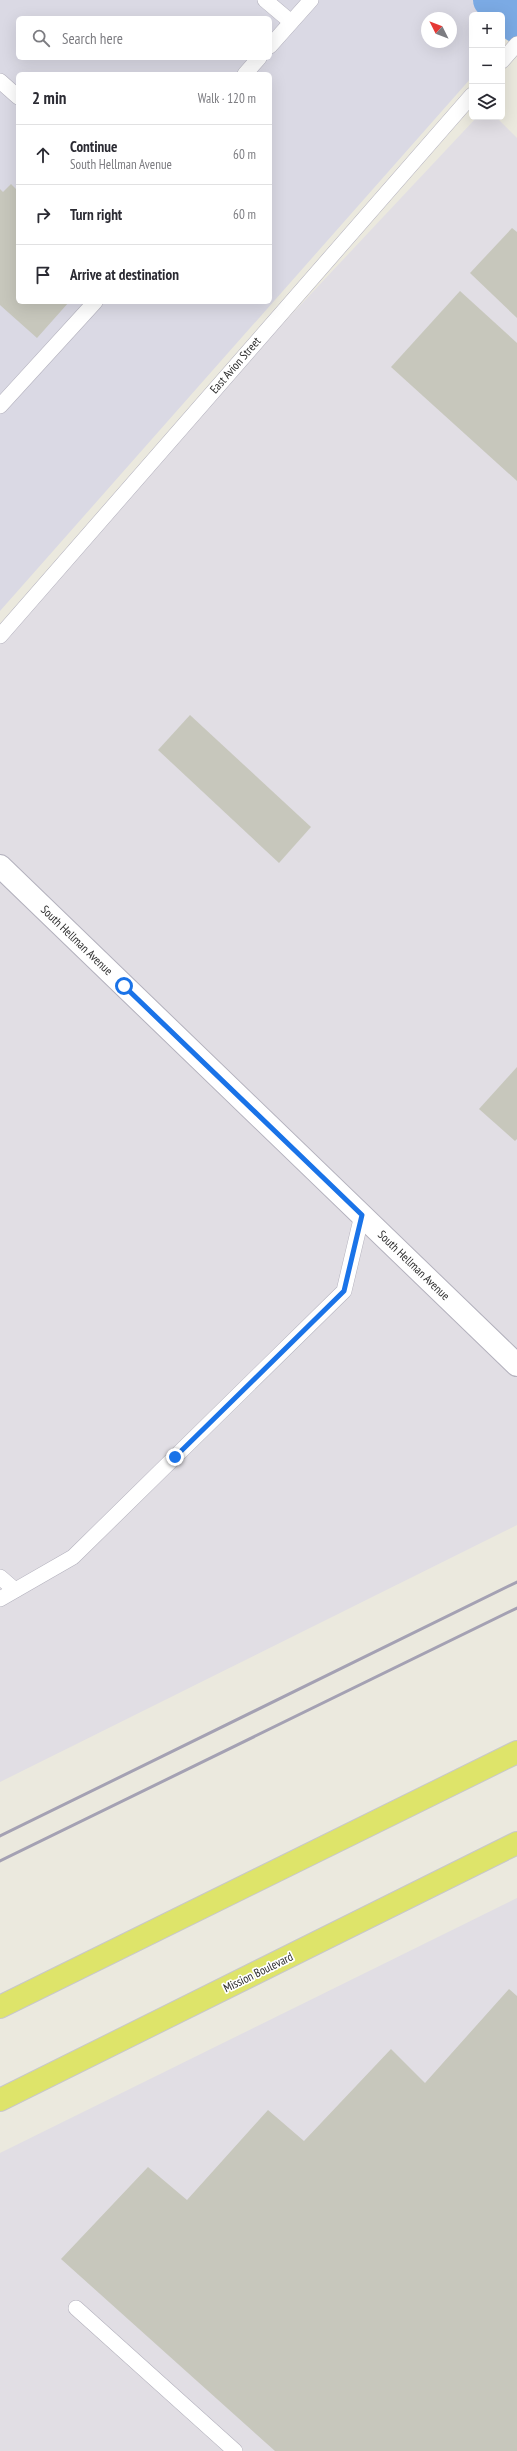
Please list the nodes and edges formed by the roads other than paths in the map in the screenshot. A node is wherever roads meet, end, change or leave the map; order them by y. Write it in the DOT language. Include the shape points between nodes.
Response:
graph roads {
  1 [pos="265,0"];
  2 [pos="311,0"];
  3 [pos="291,22"];
  4 [pos="272,44"];
  5 [pos="517,44"];
  6 [pos="505,58"];
  7 [pos="257,60"];
  8 [pos="247,72"];
  9 [pos="0,80"];
  10 [pos="16,95"];
  11 [pos="469,98"];
  12 [pos="93,304"];
  13 [pos="0,406"];
  14 [pos="0,636"];
  15 [pos="0,866"];
  16 [pos="362,1215"];
  17 [pos="517,1365"];
  18 [pos="0,1576"];
  19 [pos="15,1590"];
  20 [pos="0,1599"];
  21 [pos="517,1752"];
  22 [pos="517,1843"];
  23 [pos="0,2007"];
  24 [pos="0,2100"];
  25 [pos="76,2308"];
  26 [pos="235,2451"];
  1 -- 3 [label="lane"];
  2 -- 3 [label="lane"];
  3 -- 4 [label="lane"];
  5 -- 6 [label="lane"];
  7 -- 8 [label="lane"];
  9 -- 10 [label="lane"];
  11 -- 14 [label="lane, East Avion Street"];
  12 -- 13 [label="lane"];
  15 -- 16 [label="street, South Hellman Avenue"];
  16 -- 17 [label="street, South Hellman Avenue"];
  16 -- 19 [label="lane" via="344,1291 73,1557"];
  18 -- 19 [label="lane"];
  19 -- 20 [label="lane"];
  21 -- 23 [label="main road"];
  22 -- 24 [label="main road, Mission Boulevard"];
  25 -- 26 [label="lane"];
}
